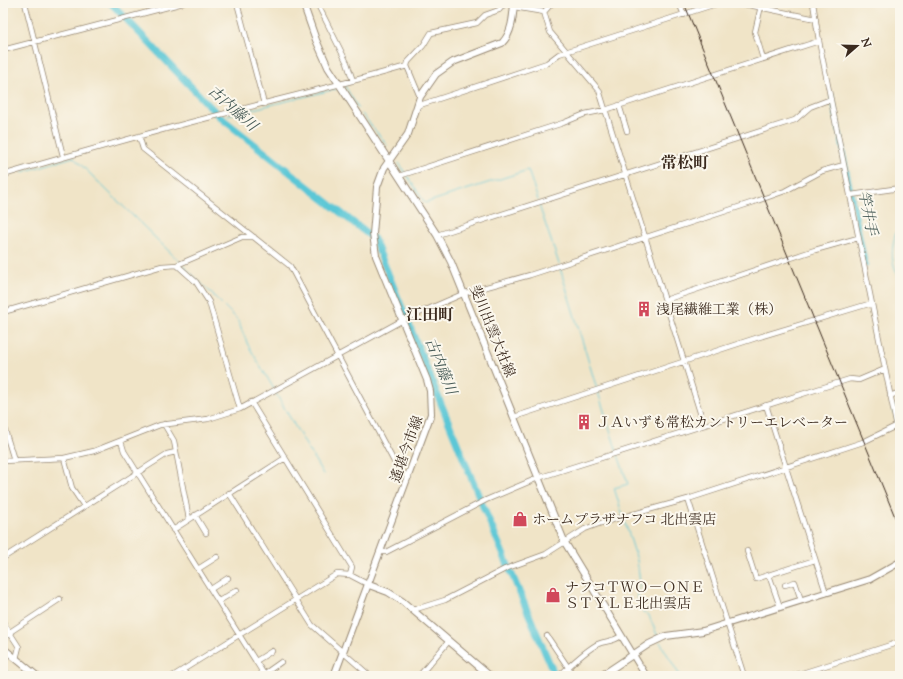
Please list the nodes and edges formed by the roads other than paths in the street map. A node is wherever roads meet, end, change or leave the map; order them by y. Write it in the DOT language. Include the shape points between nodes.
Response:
graph roads {
  1 [pos="25,3"];
  2 [pos="183,3"];
  3 [pos="237,3"];
  4 [pos="303,3"];
  5 [pos="317,3"];
  6 [pos="505,3"];
  7 [pos="552,3"];
  8 [pos="679,3"];
  9 [pos="719,3"];
  10 [pos="739,3"];
  11 [pos="813,3"];
  12 [pos="514,5"];
  13 [pos="760,6"];
  14 [pos="544,12"];
  15 [pos="684,15"];
  16 [pos="816,19"];
  17 [pos="819,41"];
  18 [pos="35,42"];
  19 [pos="3,50"];
  20 [pos="566,52"];
  21 [pos="763,59"];
  22 [pos="407,66"];
  23 [pos="353,82"];
  24 [pos="338,86"];
  25 [pos="420,97"];
  26 [pos="831,99"];
  27 [pos="264,104"];
  28 [pos="619,105"];
  29 [pos="417,106"];
  30 [pos="605,110"];
  31 [pos="627,131"];
  32 [pos="139,136"];
  33 [pos="63,156"];
  34 [pos="389,160"];
  35 [pos="844,165"];
  36 [pos="625,174"];
  37 [pos="3,175"];
  38 [pos="399,176"];
  39 [pos="900,188"];
  40 [pos="850,195"];
  41 [pos="437,235"];
  42 [pos="254,237"];
  43 [pos="645,237"];
  44 [pos="858,238"];
  45 [pos="177,265"];
  46 [pos="465,294"];
  47 [pos="665,300"];
  48 [pos="872,303"];
  49 [pos="3,312"];
  50 [pos="403,320"];
  51 [pos="337,355"];
  52 [pos="685,362"];
  53 [pos="885,369"];
  54 [pos="900,392"];
  55 [pos="890,396"];
  56 [pos="251,402"];
  57 [pos="766,405"];
  58 [pos="240,409"];
  59 [pos="514,417"];
  60 [pos="3,424"];
  61 [pos="164,424"];
  62 [pos="704,425"];
  63 [pos="898,425"];
  64 [pos="121,441"];
  65 [pos="900,443"];
  66 [pos="176,452"];
  67 [pos="64,458"];
  68 [pos="285,458"];
  69 [pos="14,460"];
  70 [pos="3,461"];
  71 [pos="785,467"];
  72 [pos="138,473"];
  73 [pos="409,477"];
  74 [pos="538,478"];
  75 [pos="229,493"];
  76 [pos="688,499"];
  77 [pos="84,506"];
  78 [pos="195,516"];
  79 [pos="189,519"];
  80 [pos="173,530"];
  81 [pos="206,533"];
  82 [pos="564,541"];
  83 [pos="747,551"];
  84 [pos="380,552"];
  85 [pos="217,556"];
  86 [pos="3,558"];
  87 [pos="815,560"];
  88 [pos="900,562"];
  89 [pos="198,569"];
  90 [pos="770,575"];
  91 [pos="350,576"];
  92 [pos="228,578"];
  93 [pos="369,585"];
  94 [pos="785,585"];
  95 [pos="211,589"];
  96 [pos="237,590"];
  97 [pos="826,592"];
  98 [pos="60,600"];
  99 [pos="295,600"];
  100 [pos="801,600"];
  101 [pos="219,601"];
  102 [pos="780,607"];
  103 [pos="413,610"];
  104 [pos="3,622"];
  105 [pos="727,624"];
  106 [pos="10,632"];
  107 [pos="240,634"];
  108 [pos="547,636"];
  109 [pos="621,636"];
  110 [pos="449,641"];
  111 [pos="3,642"];
  112 [pos="900,642"];
  113 [pos="3,648"];
  114 [pos="272,651"];
  115 [pos="342,652"];
  116 [pos="632,655"];
  117 [pos="16,659"];
  118 [pos="256,661"];
  119 [pos="281,662"];
  120 [pos="568,667"];
  121 [pos="183,670"];
  122 [pos="264,675"];
  123 [pos="644,675"];
  124 [pos="37,676"];
  125 [pos="173,676"];
  126 [pos="187,676"];
  127 [pos="334,676"];
  128 [pos="370,676"];
  129 [pos="419,676"];
  130 [pos="490,676"];
  131 [pos="559,676"];
  132 [pos="574,676"];
  133 [pos="600,676"];
  134 [pos="744,676"];
  135 [pos="793,676"];
  1 -- 18 [label="street"];
  2 -- 18 [label="street"];
  3 -- 27 [label="street"];
  4 -- 24 [label="main road, 斐川出雲大社線" via="316,40"];
  5 -- 23 [label="street" via="348,63"];
  6 -- 22 [label="street" via="499,10 485,15 477,23 431,33"];
  7 -- 14 [label="street"];
  8 -- 15 [label="street"];
  9 -- 15 [label="street"];
  10 -- 13 [label="street"];
  11 -- 16 [label="street"];
  12 -- 14 [label="street"];
  12 -- 25 [label="main road, 遙堪今市線" via="509,32 502,43 444,67 429,82"];
  13 -- 16 [label="street"];
  13 -- 21 [label="street" via="755,32"];
  14 -- 20 [label="street" via="550,32"];
  15 -- 20 [label="street"];
  16 -- 17 [label="street"];
  17 -- 21 [label="street"];
  17 -- 26 [label="street"];
  18 -- 19 [label="street"];
  18 -- 33 [label="street"];
  20 -- 29 [label="street" via="547,63"];
  20 -- 30 [label="street" via="599,90"];
  21 -- 28 [label="street"];
  22 -- 23 [label="street"];
  22 -- 25 [label="street"];
  23 -- 24 [label="street"];
  24 -- 27 [label="street"];
  24 -- 34 [label="main road, 斐川出雲大社線"];
  25 -- 29 [label="main road, 遙堪今市線"];
  26 -- 35 [label="street"];
  26 -- 36 [label="street" via="810,107 795,120"];
  27 -- 32 [label="street"];
  28 -- 30 [label="street"];
  28 -- 31 [label="street"];
  29 -- 34 [label="main road, 遙堪今市線" via="408,134"];
  30 -- 36 [label="street"];
  30 -- 38 [label="street" via="584,114 564,123"];
  32 -- 33 [label="street"];
  32 -- 42 [label="street" via="143,149"];
  33 -- 37 [label="street"];
  34 -- 38 [label="main road, 斐川出雲大社線"];
  34 -- 50 [label="main road, 遙堪今市線" via="377,187 373,234 379,267"];
  35 -- 40 [label="street"];
  35 -- 43 [label="street" via="822,171 767,198"];
  36 -- 41 [label="street"];
  36 -- 43 [label="street"];
  38 -- 41 [label="main road, 斐川出雲大社線"];
  39 -- 40 [label="street"];
  40 -- 44 [label="street"];
  41 -- 46 [label="main road, 斐川出雲大社線"];
  42 -- 45 [label="street" via="242,237"];
  42 -- 51 [label="street" via="290,266"];
  43 -- 46 [label="street"];
  43 -- 47 [label="street"];
  44 -- 47 [label="street" via="814,250"];
  44 -- 48 [label="street"];
  45 -- 49 [label="street" via="162,266"];
  45 -- 58 [label="street" via="196,282 209,302"];
  46 -- 50 [label="street"];
  46 -- 59 [label="main road, 斐川出雲大社線"];
  47 -- 52 [label="street"];
  48 -- 52 [label="street"];
  48 -- 53 [label="street"];
  50 -- 51 [label="street"];
  50 -- 73 [label="main road, 遙堪今市線" via="427,380 432,403 428,426"];
  51 -- 56 [label="street"];
  51 -- 73 [label="street" via="399,471"];
  52 -- 59 [label="street"];
  52 -- 62 [label="street"];
  53 -- 55 [label="street"];
  53 -- 57 [label="street" via="859,380 840,382"];
  54 -- 55 [label="street"];
  55 -- 63 [label="street"];
  56 -- 58 [label="street"];
  56 -- 68 [label="street"];
  57 -- 62 [label="street"];
  57 -- 71 [label="street"];
  58 -- 61 [label="street" via="208,419"];
  59 -- 74 [label="main road, 斐川出雲大社線"];
  60 -- 69 [label="street"];
  61 -- 64 [label="street"];
  61 -- 66 [label="street" via="174,442"];
  62 -- 74 [label="street"];
  63 -- 65 [label="street"];
  63 -- 71 [label="street" via="863,442"];
  64 -- 67 [label="street"];
  64 -- 72 [label="street" via="124,451"];
  66 -- 72 [label="street" via="167,454"];
  66 -- 79 [label="street"];
  67 -- 69 [label="street"];
  67 -- 77 [label="street" via="72,488"];
  68 -- 75 [label="street"];
  68 -- 91 [label="street" via="352,567"];
  69 -- 70 [label="street"];
  71 -- 76 [label="street"];
  71 -- 87 [label="street"];
  72 -- 77 [label="street"];
  72 -- 80 [label="street"];
  73 -- 84 [label="main road, 遙堪今市線"];
  74 -- 82 [label="main road, 斐川出雲大社線"];
  74 -- 84 [label="street" via="486,500 386,552"];
  75 -- 78 [label="street"];
  75 -- 99 [label="street"];
  76 -- 82 [label="street" via="601,523"];
  76 -- 105 [label="street"];
  77 -- 86 [label="street"];
  78 -- 79 [label="street"];
  78 -- 81 [label="street"];
  79 -- 80 [label="street"];
  80 -- 89 [label="street"];
  82 -- 103 [label="street" via="546,554 506,568 445,600"];
  82 -- 109 [label="main road, 斐川出雲大社線"];
  83 -- 90 [label="street" via="756,579"];
  84 -- 93 [label="main road, 遙堪今市線"];
  85 -- 89 [label="street"];
  87 -- 90 [label="street"];
  87 -- 97 [label="street"];
  88 -- 97 [label="main road" via="870,579"];
  89 -- 95 [label="street"];
  90 -- 102 [label="street"];
  91 -- 93 [label="street"];
  91 -- 99 [label="street" via="337,574"];
  92 -- 95 [label="street"];
  93 -- 103 [label="main road" via="388,592"];
  93 -- 115 [label="main road, 遙堪今市線"];
  94 -- 100 [label="street" via="795,582"];
  95 -- 101 [label="street"];
  96 -- 101 [label="street"];
  97 -- 100 [label="main road"];
  98 -- 106 [label="street"];
  99 -- 107 [label="street"];
  99 -- 115 [label="street" via="312,625"];
  100 -- 102 [label="main road"];
  101 -- 107 [label="street"];
  102 -- 105 [label="main road"];
  103 -- 110 [label="main road"];
  104 -- 106 [label="street"];
  105 -- 116 [label="main road" via="703,632 666,636"];
  105 -- 134 [label="street"];
  106 -- 111 [label="street"];
  106 -- 117 [label="street" via="19,647"];
  107 -- 118 [label="street"];
  107 -- 121 [label="street"];
  108 -- 120 [label="street"];
  109 -- 116 [label="main road, 斐川出雲大社線"];
  109 -- 120 [label="street" via="586,652"];
  110 -- 129 [label="street"];
  110 -- 130 [label="main road"];
  112 -- 135 [label="street"];
  113 -- 117 [label="main road"];
  114 -- 118 [label="street"];
  115 -- 127 [label="main road, 遙堪今市線"];
  115 -- 128 [label="street"];
  116 -- 123 [label="main road, 斐川出雲大社線"];
  116 -- 133 [label="main road"];
  117 -- 124 [label="main road"];
  118 -- 122 [label="street"];
  119 -- 122 [label="street"];
  120 -- 131 [label="street"];
  120 -- 132 [label="street"];
  121 -- 125 [label="street"];
  121 -- 126 [label="street"];
}
